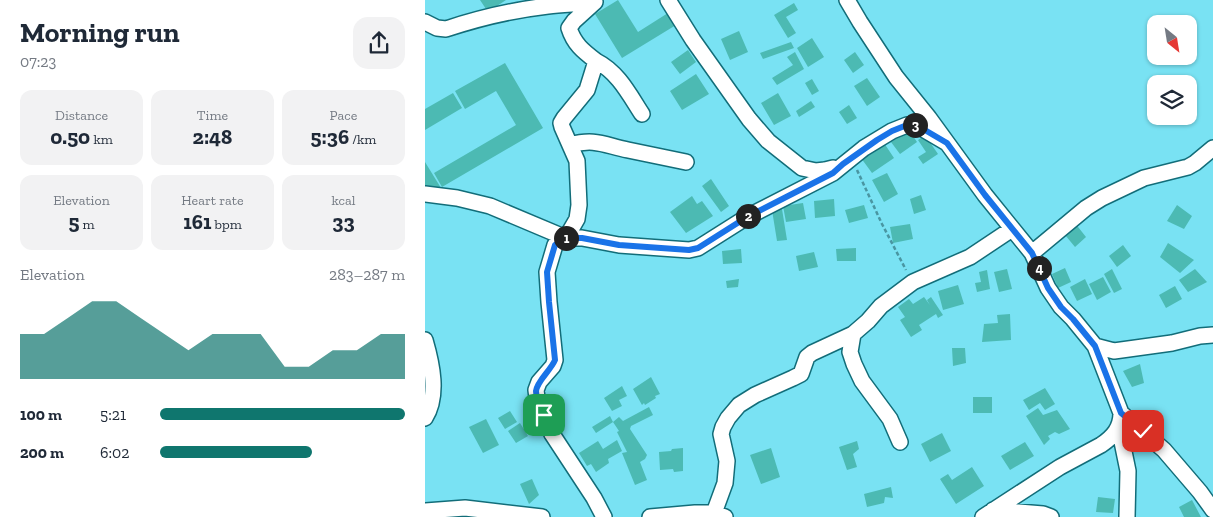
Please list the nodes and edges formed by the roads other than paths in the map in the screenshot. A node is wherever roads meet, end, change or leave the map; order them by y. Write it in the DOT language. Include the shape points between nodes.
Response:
graph roads {
  1 [pos="668,0"];
  2 [pos="847,0"];
  3 [pos="597,1"];
  4 [pos="425,22"];
  5 [pos="596,61"];
  6 [pos="643,114"];
  7 [pos="947,143"];
  8 [pos="570,145"];
  9 [pos="1213,148"];
  10 [pos="686,162"];
  11 [pos="843,164"];
  12 [pos="425,194"];
  13 [pos="1012,229"];
  14 [pos="566,238"];
  15 [pos="1032,253"];
  16 [pos="853,334"];
  17 [pos="1213,335"];
  18 [pos="425,340"];
  19 [pos="1095,346"];
  20 [pos="425,418"];
  21 [pos="1120,420"];
  22 [pos="900,442"];
  23 [pos="1213,510"];
  24 [pos="425,511"];
  25 [pos="988,513"];
  26 [pos="719,515"];
  27 [pos="541,517"];
  28 [pos="604,517"];
  29 [pos="650,517"];
  30 [pos="1051,517"];
  31 [pos="1127,517"];
  1 -- 11 [label="street" via="732,95 768,141 808,170 825,170"];
  2 -- 7 [label="street" via="896,77"];
  3 -- 4 [label="street" via="502,13 446,29"];
  3 -- 5 [label="street" via="569,28 572,38"];
  5 -- 6 [label="street" via="611,70"];
  5 -- 8 [label="street" via="587,90 561,123"];
  7 -- 11 [label="street" via="918,126 907,125 877,140"];
  7 -- 13 [label="street"];
  8 -- 10 [label="street" via="583,141 598,142"];
  8 -- 14 [label="street" via="577,161 579,205 577,219"];
  9 -- 15 [label="street" via="1187,167 1144,178 1102,198"];
  11 -- 14 [label="street" via="833,173 747,217 698,248 639,247"];
  12 -- 14 [label="street" via="490,206"];
  13 -- 15 [label="street"];
  13 -- 16 [label="street" via="971,258 913,282 881,306"];
  14 -- 28 [label="street" via="555,245 547,272 555,360 539,382 537,398 552,434"];
  15 -- 19 [label="street" via="1048,288"];
  16 -- 22 [label="street" via="850,352 854,364 890,420"];
  16 -- 26 [label="street" via="813,353 807,357 801,374 755,395 727,418 721,434 727,461"];
  17 -- 19 [label="street" via="1115,351"];
  18 -- 20 [label="street" via="432,375 430,410"];
  19 -- 21 [label="street"];
  21 -- 23 [label="street" via="1164,450"];
  21 -- 25 [label="street" via="1107,441 1060,466"];
  21 -- 31 [label="street" via="1127,471"];
  24 -- 27 [label="street" via="465,508"];
  25 -- 30 [label="street"];
  26 -- 29 [label="street" via="695,513"];
}
